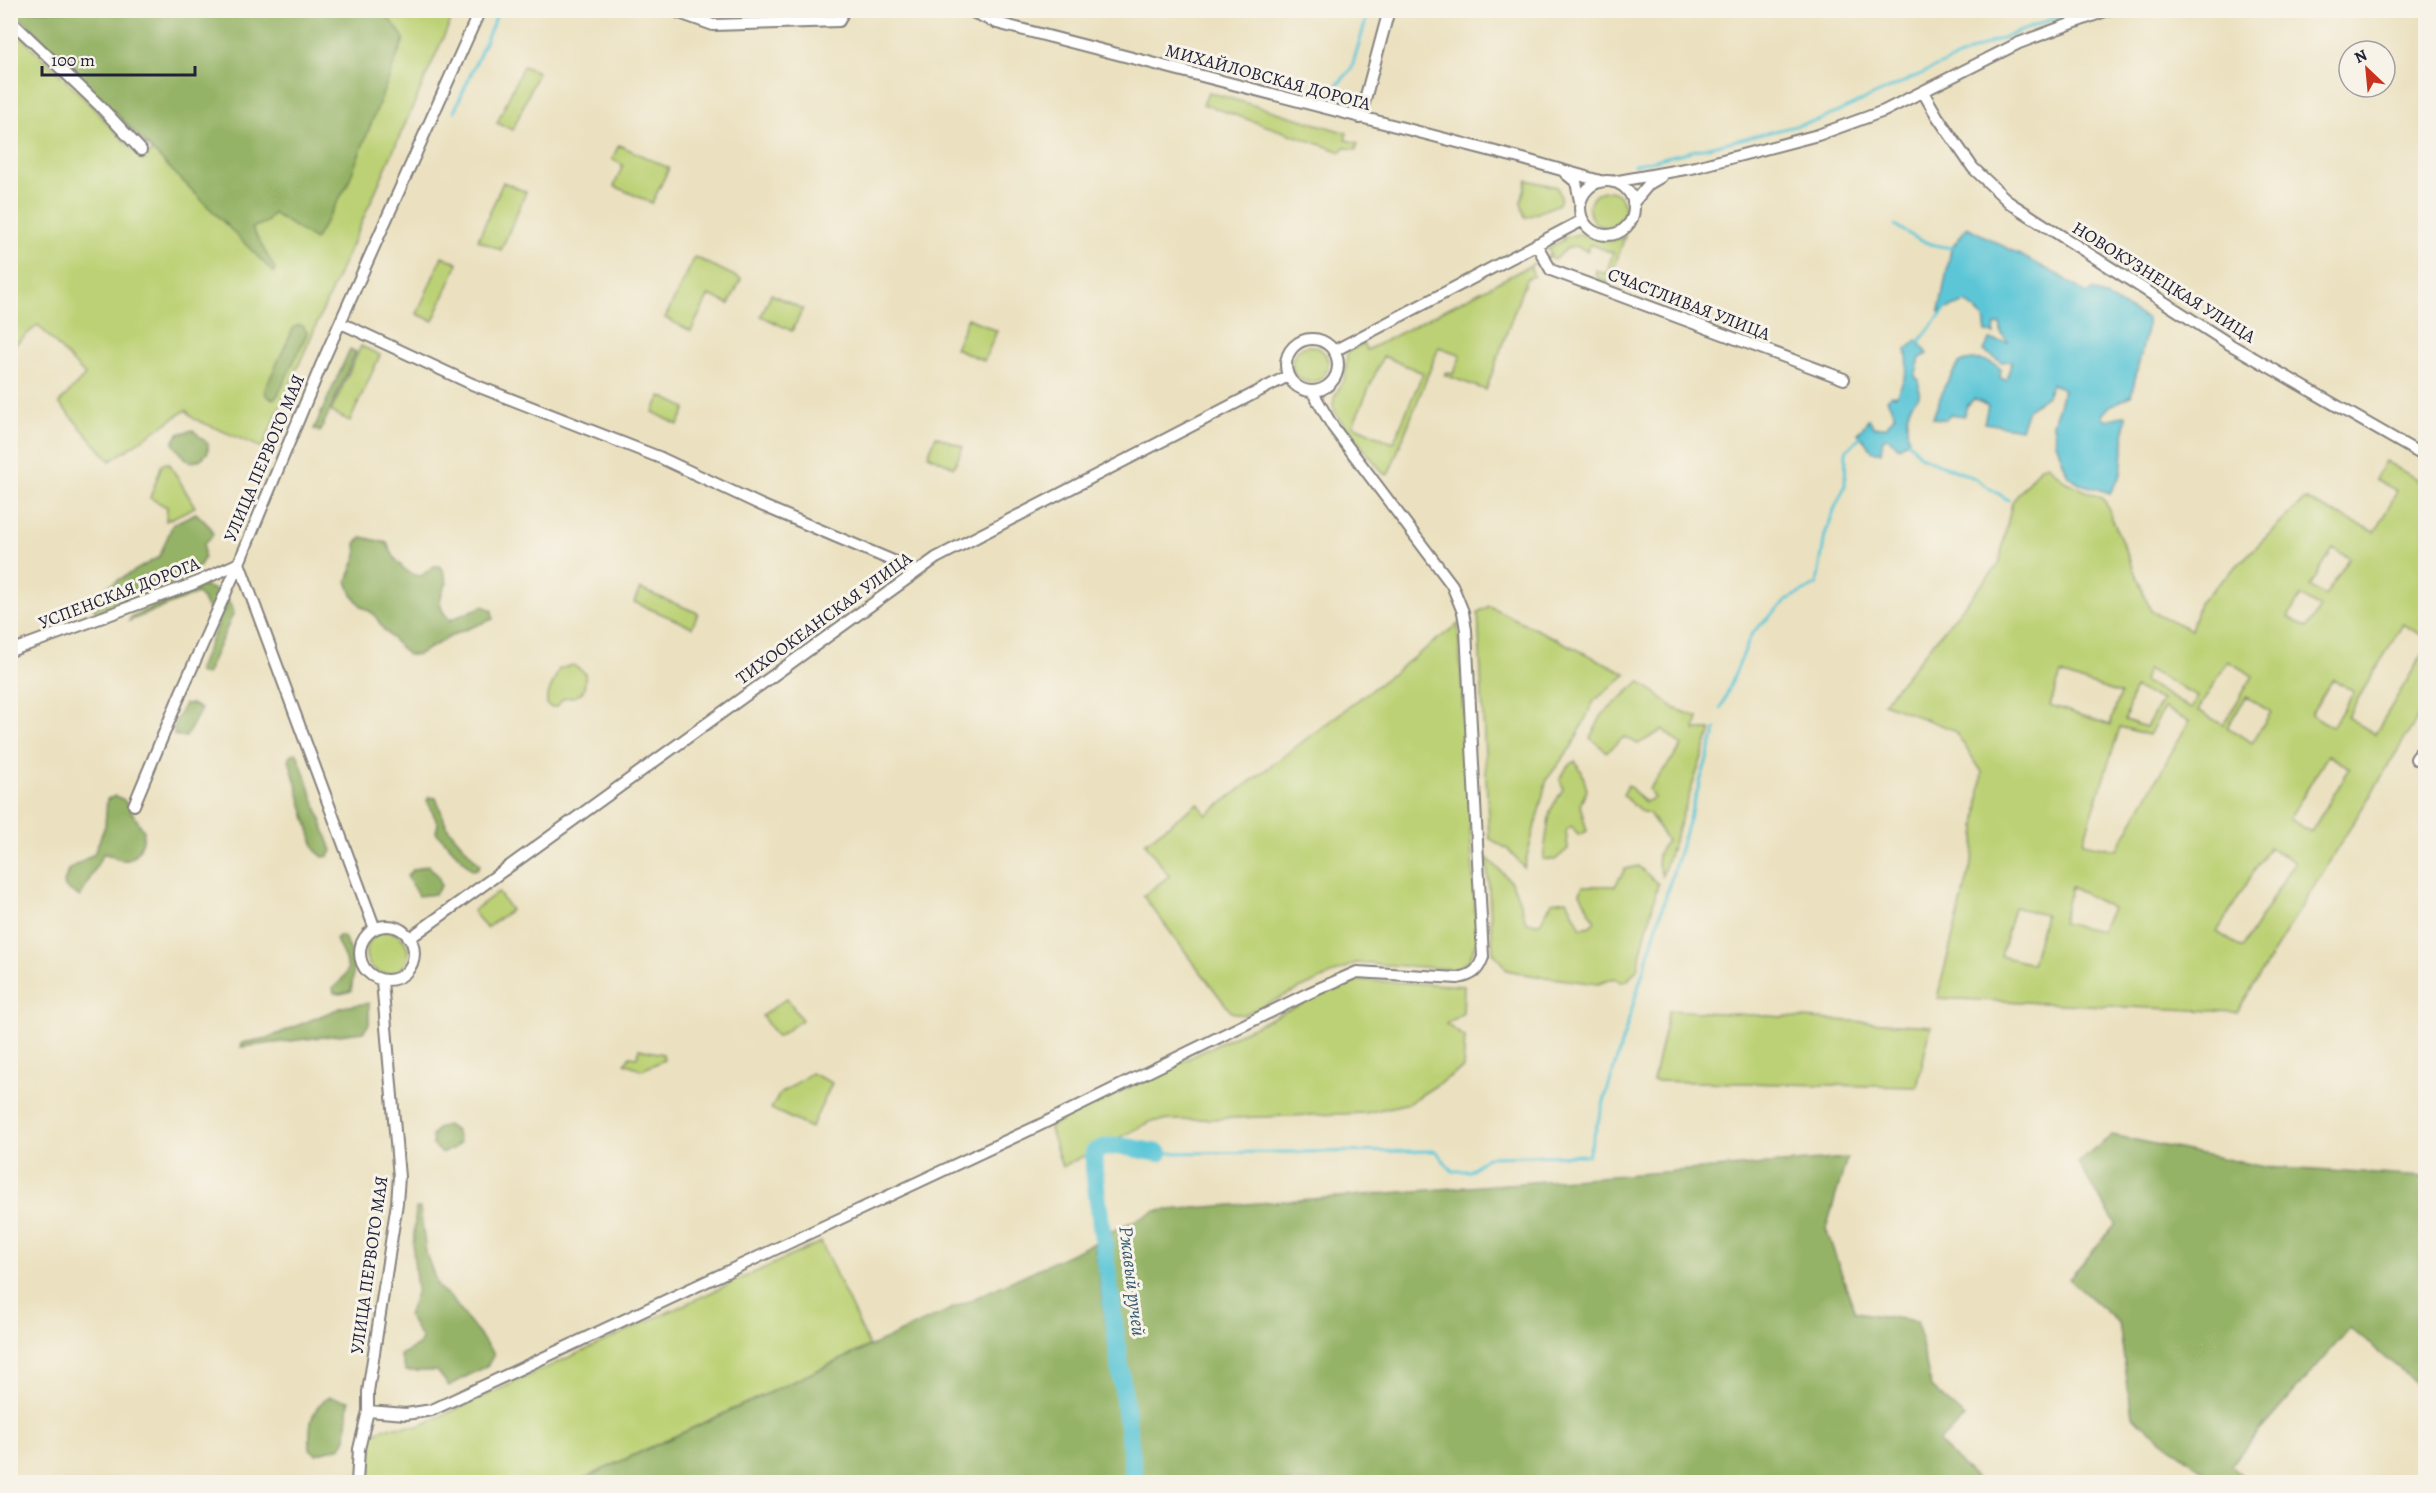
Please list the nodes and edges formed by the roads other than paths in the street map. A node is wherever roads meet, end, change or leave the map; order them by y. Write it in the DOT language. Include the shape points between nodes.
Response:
graph roads {
  1 [pos="480,10"];
  2 [pos="671,10"];
  3 [pos="844,10"];
  4 [pos="968,10"];
  5 [pos="1389,10"];
  6 [pos="2108,10"];
  7 [pos="10,20"];
  8 [pos="1923,92"];
  9 [pos="1360,118"];
  10 [pos="141,150"];
  11 [pos="1562,171"];
  12 [pos="1668,173"];
  13 [pos="1600,182"];
  14 [pos="1613,182"];
  15 [pos="1580,201"];
  16 [pos="1633,203"];
  17 [pos="1582,220"];
  18 [pos="1536,244"];
  19 [pos="341,323"];
  20 [pos="1334,351"];
  21 [pos="1288,376"];
  22 [pos="1844,379"];
  23 [pos="1312,391"];
  24 [pos="2426,458"];
  25 [pos="239,563"];
  26 [pos="917,571"];
  27 [pos="10,651"];
  28 [pos="2426,743"];
  29 [pos="2416,759"];
  30 [pos="134,805"];
  31 [pos="375,929"];
  32 [pos="410,938"];
  33 [pos="382,981"];
  34 [pos="368,1412"];
  35 [pos="357,1482"];
  1 -- 19 [label="street, УЛИЦА ПЕРВОГО МАЯ"];
  2 -- 3 [label="street" via="699,22 737,25 839,21"];
  4 -- 9 [label="street, МИХАЙЛОВСКАЯ ДОРОГА" via="997,23"];
  5 -- 9 [label="street"];
  6 -- 8 [label="street" via="2019,43"];
  7 -- 10 [label="street"];
  8 -- 12 [label="street" via="1818,135"];
  8 -- 24 [label="street, НОВОКУЗНЕЦКАЯ УЛИЦА" via="1974,168 2010,203 2230,345"];
  9 -- 11 [label="street, МИХАЙЛОВСКАЯ ДОРОГА"];
  11 -- 13 [label="street, МИХАЙЛОВСКАЯ ДОРОГА"];
  11 -- 15 [label="street" via="1576,183"];
  12 -- 14 [label="street"];
  12 -- 16 [label="street" via="1649,184"];
  13 -- 14 [label="street"];
  13 -- 15 [label="street" via="1586,191"];
  14 -- 16 [label="street" via="1626,189"];
  15 -- 17 [label="street"];
  16 -- 17 [label="street" via="1630,222 1614,234 1595,232"];
  17 -- 18 [label="street"];
  18 -- 20 [label="street"];
  18 -- 22 [label="street, СЧАСТЛИВАЯ УЛИЦА" via="1551,270"];
  19 -- 25 [label="street, УЛИЦА ПЕРВОГО МАЯ"];
  19 -- 26 [label="street" via="472,384 660,458"];
  20 -- 21 [label="street" via="1320,340 1301,341 1287,356"];
  20 -- 23 [label="street" via="1337,372 1323,388"];
  21 -- 23 [label="street" via="1298,387"];
  21 -- 26 [label="street, ТИХООКЕАНСКАЯ УЛИЦА" via="1000,523"];
  23 -- 34 [label="street" via="1333,427 1452,585 1463,612 1483,957 1479,969 1458,978 1357,972 432,1410 406,1414"];
  25 -- 27 [label="street, УСПЕНСКАЯ ДОРОГА"];
  25 -- 30 [label="street"];
  25 -- 31 [label="street, УЛИЦА ПЕРВОГО МАЯ"];
  26 -- 32 [label="street, ТИХООКЕАНСКАЯ УЛИЦА"];
  28 -- 29 [label="street"];
  31 -- 32 [label="street" via="394,927"];
  31 -- 33 [label="street" via="363,941 360,957 367,972"];
  32 -- 33 [label="street" via="414,958 410,968 403,976"];
  33 -- 34 [label="street, УЛИЦА ПЕРВОГО МАЯ" via="399,1177"];
  34 -- 35 [label="street, УЛИЦА ПЕРВОГО МАЯ" via="359,1449"];
}
